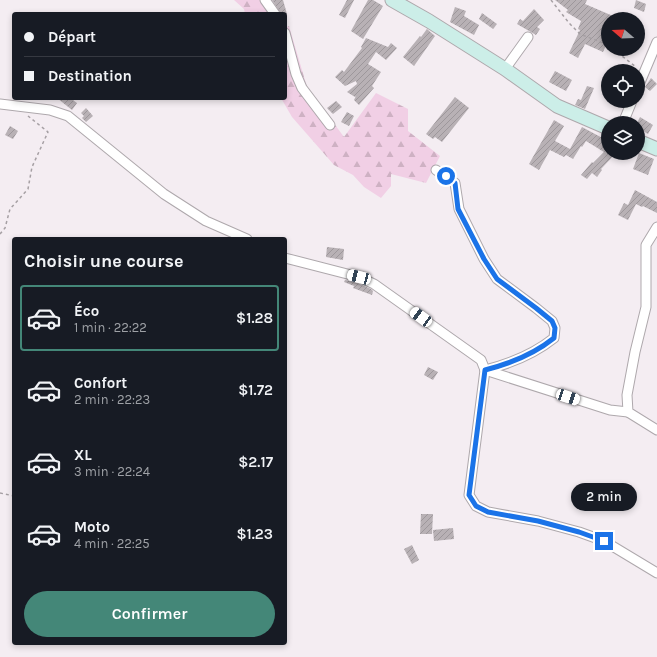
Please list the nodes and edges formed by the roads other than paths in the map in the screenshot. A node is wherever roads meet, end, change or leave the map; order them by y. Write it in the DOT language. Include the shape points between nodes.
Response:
graph roads {
  1 [pos="265,0"];
  2 [pos="392,0"];
  3 [pos="274,12"];
  4 [pos="528,37"];
  5 [pos="287,40"];
  6 [pos="657,42"];
  7 [pos="505,69"];
  8 [pos="645,70"];
  9 [pos="0,104"];
  10 [pos="330,125"];
  11 [pos="601,125"];
  12 [pos="645,144"];
  13 [pos="657,149"];
  14 [pos="436,170"];
  15 [pos="657,227"];
  16 [pos="242,237"];
  17 [pos="287,259"];
  18 [pos="485,370"];
  19 [pos="628,412"];
  20 [pos="657,430"];
  21 [pos="657,573"];
  1 -- 3 [label="street"];
  2 -- 7 [label="street"];
  4 -- 7 [label="street"];
  5 -- 10 [label="street" via="302,88"];
  6 -- 8 [label="street"];
  7 -- 11 [label="street" via="557,106"];
  9 -- 16 [label="street" via="50,110 68,116 164,194 206,220"];
  12 -- 13 [label="street"];
  14 -- 18 [label="street" via="455,183 458,209 497,279 552,321 555,328 554,338 544,346 508,364"];
  15 -- 19 [label="street" via="646,246 646,307 627,395"];
  17 -- 18 [label="street" via="359,277 374,284 481,360"];
  18 -- 19 [label="street" via="610,410"];
  18 -- 21 [label="street" via="469,495 476,506 488,512 538,521 604,541"];
  19 -- 20 [label="street"];
}
